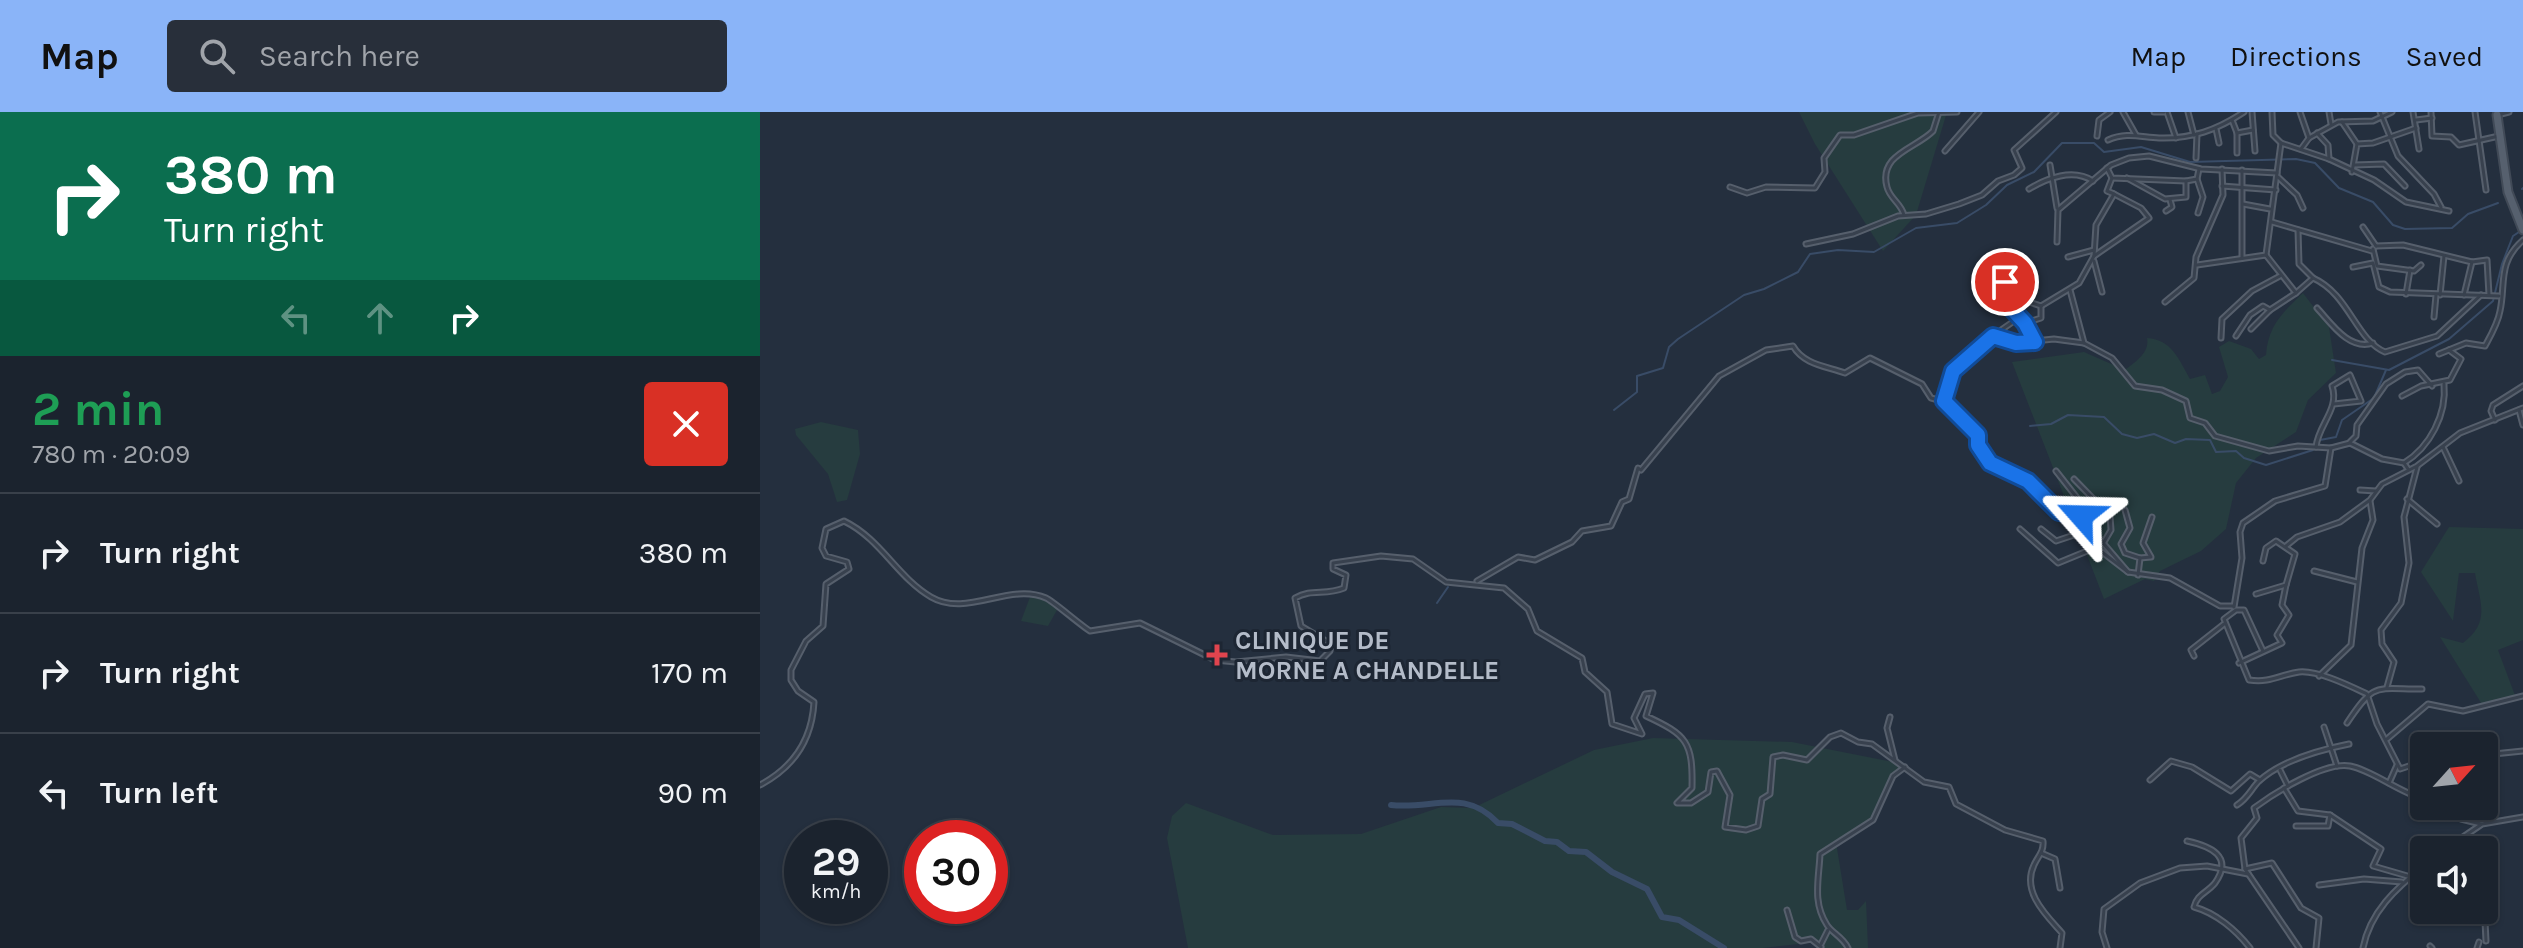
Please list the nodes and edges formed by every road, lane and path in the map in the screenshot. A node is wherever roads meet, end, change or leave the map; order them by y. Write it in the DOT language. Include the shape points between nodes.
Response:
graph roads {
  1 [pos="1939,112"];
  2 [pos="1957,112"];
  3 [pos="1979,112"];
  4 [pos="2056,112"];
  5 [pos="2110,112"];
  6 [pos="2123,112"];
  7 [pos="2154,112"];
  8 [pos="2165,112"];
  9 [pos="2188,112"];
  10 [pos="2244,112"];
  11 [pos="2252,112"];
  12 [pos="2272,112"];
  13 [pos="2300,112"];
  14 [pos="2329,112"];
  15 [pos="2380,112"];
  16 [pos="2392,112"];
  17 [pos="2413,112"];
  18 [pos="2431,112"];
  19 [pos="2475,112"];
  20 [pos="2509,112"];
  21 [pos="2497,113"];
  22 [pos="2382,118"];
  23 [pos="2432,118"];
  24 [pos="2232,120"];
  25 [pos="2416,120"];
  26 [pos="2342,122"];
  27 [pos="2331,125"];
  28 [pos="2416,128"];
  29 [pos="2216,129"];
  30 [pos="2255,130"];
  31 [pos="2237,133"];
  32 [pos="2317,133"];
  33 [pos="2136,135"];
  34 [pos="2196,135"];
  35 [pos="2097,136"];
  36 [pos="2500,136"];
  37 [pos="2387,137"];
  38 [pos="2176,138"];
  39 [pos="2309,138"];
  40 [pos="2108,140"];
  41 [pos="2477,140"];
  42 [pos="2219,143"];
  43 [pos="2280,144"];
  44 [pos="2357,144"];
  45 [pos="2301,149"];
  46 [pos="2419,149"];
  47 [pos="1945,151"];
  48 [pos="2255,151"];
  49 [pos="2237,153"];
  50 [pos="2196,158"];
  51 [pos="2329,159"];
  52 [pos="2050,165"];
  53 [pos="2354,165"];
  54 [pos="2107,168"];
  55 [pos="2199,169"];
  56 [pos="2222,169"];
  57 [pos="2242,170"];
  58 [pos="2278,172"];
  59 [pos="2352,172"];
  60 [pos="2054,178"];
  61 [pos="2112,178"];
  62 [pos="2127,178"];
  63 [pos="2197,179"];
  64 [pos="2093,181"];
  65 [pos="2186,181"];
  66 [pos="2222,186"];
  67 [pos="2405,186"];
  68 [pos="1730,187"];
  69 [pos="2241,187"];
  70 [pos="2029,189"];
  71 [pos="2276,190"];
  72 [pos="2486,190"];
  73 [pos="2114,194"];
  74 [pos="2170,200"];
  75 [pos="2243,204"];
  76 [pos="2441,207"];
  77 [pos="2303,208"];
  78 [pos="2058,210"];
  79 [pos="2272,210"];
  80 [pos="2166,211"];
  81 [pos="2449,211"];
  82 [pos="2198,213"];
  83 [pos="1904,216"];
  84 [pos="2271,222"];
  85 [pos="2522,226"];
  86 [pos="2363,227"];
  87 [pos="2298,230"];
  88 [pos="2523,240"];
  89 [pos="2057,242"];
  90 [pos="1806,244"];
  91 [pos="2374,249"];
  92 [pos="2094,250"];
  93 [pos="2266,255"];
  94 [pos="2444,256"];
  95 [pos="2068,257"];
  96 [pos="2094,257"];
  97 [pos="2242,258"];
  98 [pos="2472,262"];
  99 [pos="2197,265"];
  100 [pos="2421,265"];
  101 [pos="2377,266"];
  102 [pos="2353,267"];
  103 [pos="1997,270"];
  104 [pos="2410,270"];
  105 [pos="2281,275"];
  106 [pos="2313,278"];
  107 [pos="2070,290"];
  108 [pos="2102,292"];
  109 [pos="2296,293"];
  110 [pos="2406,294"];
  111 [pos="2438,295"];
  112 [pos="2464,295"];
  113 [pos="2481,295"];
  114 [pos="2489,295"];
  115 [pos="2499,296"];
  116 [pos="2029,302"];
  117 [pos="2165,302"];
  118 [pos="2041,306"];
  119 [pos="2317,308"];
  120 [pos="2270,310"];
  121 [pos="2434,317"];
  122 [pos="2014,321"];
  123 [pos="2025,323"];
  124 [pos="2251,329"];
  125 [pos="1993,336"];
  126 [pos="2236,336"];
  127 [pos="2221,338"];
  128 [pos="2035,342"];
  129 [pos="2084,343"];
  130 [pos="2373,343"];
  131 [pos="2449,350"];
  132 [pos="2439,354"];
  133 [pos="2444,384"];
  134 [pos="2432,386"];
  135 [pos="2523,386"];
  136 [pos="2402,396"];
  137 [pos="1944,401"];
  138 [pos="2334,404"];
  139 [pos="2521,409"];
  140 [pos="2495,420"];
  141 [pos="2523,425"];
  142 [pos="2350,443"];
  143 [pos="2316,447"];
  144 [pos="2443,447"];
  145 [pos="2331,448"];
  146 [pos="2404,463"];
  147 [pos="2417,466"];
  148 [pos="2408,469"];
  149 [pos="2056,471"];
  150 [pos="2074,479"];
  151 [pos="2459,481"];
  152 [pos="2360,490"];
  153 [pos="2376,491"];
  154 [pos="2407,499"];
  155 [pos="2370,500"];
  156 [pos="2125,510"];
  157 [pos="2081,516"];
  158 [pos="2152,517"];
  159 [pos="2437,524"];
  160 [pos="2020,529"];
  161 [pos="2041,529"];
  162 [pos="2098,537"];
  163 [pos="2104,543"];
  164 [pos="2286,546"];
  165 [pos="2140,558"];
  166 [pos="2263,561"];
  167 [pos="2314,571"];
  168 [pos="2128,572"];
  169 [pos="2138,575"];
  170 [pos="1474,582"];
  171 [pos="2357,582"];
  172 [pos="2286,585"];
  173 [pos="2256,594"];
  174 [pos="2235,608"];
  175 [pos="2224,624"];
  176 [pos="2263,651"];
  177 [pos="2198,652"];
  178 [pos="2239,663"];
  179 [pos="2319,676"];
  180 [pos="2387,687"];
  181 [pos="2422,689"];
  182 [pos="2367,694"];
  183 [pos="2523,696"];
  184 [pos="1890,717"];
  185 [pos="2347,723"];
  186 [pos="2324,727"];
  187 [pos="2387,739"];
  188 [pos="2349,744"];
  189 [pos="2331,747"];
  190 [pos="2523,751"];
  191 [pos="2498,754"];
  192 [pos="1895,761"];
  193 [pos="2397,765"];
  194 [pos="2337,766"];
  195 [pos="1905,767"];
  196 [pos="2410,767"];
  197 [pos="2280,770"];
  198 [pos="2150,780"];
  199 [pos="2260,780"];
  200 [pos="2389,783"];
  201 [pos="760,785"];
  202 [pos="2286,787"];
  203 [pos="2410,793"];
  204 [pos="2237,805"];
  205 [pos="2330,815"];
  206 [pos="2523,817"];
  207 [pos="2465,820"];
  208 [pos="2482,824"];
  209 [pos="2296,826"];
  210 [pos="2464,836"];
  211 [pos="2187,841"];
  212 [pos="2041,853"];
  213 [pos="2220,869"];
  214 [pos="2245,869"];
  215 [pos="2248,874"];
  216 [pos="2410,877"];
  217 [pos="2410,878"];
  218 [pos="2403,882"];
  219 [pos="2319,885"];
  220 [pos="2060,888"];
  221 [pos="1787,910"];
  222 [pos="2485,924"];
  223 [pos="1830,929"];
  224 [pos="2486,941"];
  225 [pos="2479,942"];
  226 [pos="1821,947"];
  227 [pos="1848,948"];
  228 [pos="2060,948"];
  229 [pos="2107,948"];
  230 [pos="2250,948"];
  231 [pos="2299,948"];
  232 [pos="2316,948"];
  233 [pos="2363,948"];
  234 [pos="2477,948"];
  1 -- 2 [label="street"];
  1 -- 68 [label="street" via="1840,135 1824,158 1825,172 1815,188 1766,187 1747,193"];
  1 -- 83 [label="street" via="1933,131 1898,153 1890,166 1887,188"];
  3 -- 47 [label="street"];
  4 -- 83 [label="street" via="2014,150 2022,163 2014,175 1970,200"];
  5 -- 35 [label="street" via="2099,120"];
  6 -- 33 [label="street"];
  7 -- 8 [label="street"];
  8 -- 38 [label="street"];
  9 -- 34 [label="street"];
  10 -- 24 [label="street"];
  11 -- 30 [label="street"];
  12 -- 43 [label="street" via="2273,135"];
  13 -- 39 [label="street"];
  14 -- 27 [label="street"];
  15 -- 22 [label="street"];
  16 -- 22 [label="street"];
  17 -- 25 [label="street"];
  18 -- 23 [label="street"];
  19 -- 41 [label="street"];
  20 -- 21 [label="street"];
  21 -- 36 [label="main road"];
  22 -- 26 [label="street"];
  22 -- 37 [label="street"];
  23 -- 25 [label="street"];
  23 -- 41 [label="street" via="2432,136 2451,137 2459,145"];
  24 -- 29 [label="street"];
  24 -- 31 [label="street"];
  25 -- 28 [label="street"];
  26 -- 27 [label="street"];
  26 -- 44 [label="street"];
  27 -- 32 [label="street"];
  28 -- 37 [label="street"];
  28 -- 46 [label="street"];
  29 -- 34 [label="street"];
  29 -- 42 [label="street"];
  30 -- 31 [label="street"];
  30 -- 48 [label="street"];
  31 -- 49 [label="street"];
  32 -- 39 [label="street"];
  32 -- 51 [label="street" via="2328,145"];
  33 -- 38 [label="street"];
  33 -- 40 [label="street"];
  34 -- 38 [label="street"];
  34 -- 50 [label="street"];
  36 -- 41 [label="street"];
  36 -- 85 [label="main road"];
  37 -- 44 [label="street"];
  37 -- 76 [label="street"];
  39 -- 45 [label="street"];
  41 -- 72 [label="street"];
  43 -- 45 [label="street"];
  43 -- 58 [label="street"];
  44 -- 53 [label="street"];
  45 -- 51 [label="street"];
  51 -- 59 [label="street"];
  52 -- 60 [label="street"];
  53 -- 59 [label="street"];
  53 -- 67 [label="street" via="2384,164"];
  54 -- 55 [label="street" via="2149,156"];
  54 -- 61 [label="street"];
  54 -- 64 [label="street"];
  55 -- 56 [label="street"];
  55 -- 63 [label="street"];
  56 -- 57 [label="street"];
  56 -- 66 [label="street"];
  57 -- 58 [label="street"];
  57 -- 69 [label="street"];
  58 -- 71 [label="street"];
  58 -- 77 [label="street"];
  59 -- 76 [label="street" via="2406,202"];
  60 -- 64 [label="street" via="2077,175"];
  60 -- 70 [label="street"];
  60 -- 78 [label="street"];
  61 -- 62 [label="street"];
  61 -- 73 [label="street" via="2107,191"];
  62 -- 65 [label="street"];
  62 -- 74 [label="street"];
  63 -- 65 [label="street"];
  63 -- 82 [label="street" via="2203,197"];
  64 -- 78 [label="street"];
  65 -- 74 [label="street" via="2186,197"];
  66 -- 69 [label="street"];
  66 -- 99 [label="street"];
  69 -- 71 [label="street"];
  69 -- 75 [label="street"];
  71 -- 79 [label="street"];
  73 -- 92 [label="street" via="2096,225"];
  73 -- 96 [label="street" via="2149,218"];
  74 -- 80 [label="street" via="2172,207"];
  75 -- 79 [label="street"];
  75 -- 97 [label="street"];
  76 -- 81 [label="street"];
  78 -- 89 [label="street"];
  79 -- 84 [label="street"];
  83 -- 90 [label="street"];
  84 -- 87 [label="street"];
  84 -- 93 [label="street"];
  86 -- 91 [label="street"];
  87 -- 91 [label="street"];
  87 -- 106 [label="street" via="2299,264"];
  88 -- 115 [label="street" via="2511,255"];
  91 -- 94 [label="street" via="2403,245"];
  91 -- 101 [label="street"];
  92 -- 95 [label="street"];
  92 -- 96 [label="street"];
  93 -- 97 [label="street"];
  93 -- 105 [label="street"];
  94 -- 98 [label="street"];
  94 -- 111 [label="street"];
  96 -- 107 [label="street"];
  96 -- 108 [label="street"];
  97 -- 99 [label="street"];
  98 -- 112 [label="street"];
  98 -- 114 [label="street" via="2487,260"];
  99 -- 117 [label="street" via="2194,278"];
  100 -- 104 [label="street"];
  101 -- 102 [label="street"];
  101 -- 104 [label="street"];
  101 -- 110 [label="street" via="2383,291"];
  103 -- 123 [label="street" via="2011,308"];
  104 -- 110 [label="street"];
  105 -- 109 [label="street"];
  105 -- 127 [label="street" via="2260,285 2222,319"];
  106 -- 109 [label="street"];
  106 -- 130 [label="street" via="2343,300"];
  107 -- 118 [label="street"];
  107 -- 129 [label="street"];
  109 -- 120 [label="street"];
  110 -- 111 [label="street"];
  111 -- 112 [label="street"];
  111 -- 121 [label="street"];
  112 -- 113 [label="street"];
  113 -- 114 [label="street"];
  113 -- 130 [label="street" via="2437,336 2392,352"];
  114 -- 115 [label="street"];
  115 -- 131 [label="street" via="2500,313 2485,346 2466,343"];
  116 -- 118 [label="street"];
  118 -- 123 [label="street" via="2041,318"];
  119 -- 130 [label="street" via="2350,341"];
  120 -- 124 [label="street"];
  120 -- 126 [label="street" via="2263,306 2254,312"];
  122 -- 125 [label="street"];
  123 -- 128 [label="street"];
  125 -- 128 [label="street"];
  125 -- 137 [label="street" via="1953,371"];
  128 -- 129 [label="street"];
  129 -- 143 [label="street" via="2112,358 2135,386 2186,401 2190,418 2205,423 2215,436 2269,451"];
  131 -- 132 [label="street"];
  131 -- 133 [label="street" via="2461,359"];
  133 -- 134 [label="street"];
  133 -- 146 [label="street" via="2442,413 2422,450"];
  134 -- 136 [label="street"];
  134 -- 142 [label="street" via="2418,370 2394,377 2357,425"];
  135 -- 140 [label="street" via="2493,405"];
  137 -- 157 [label="street" via="1978,435 1990,463 2028,481 2059,512"];
  137 -- 170 [label="street" via="1870,358 1845,373 1823,368 1793,346 1766,350 1719,376 1638,468 1629,499 1622,502 1611,526 1582,531 1572,542 1535,560 1518,557"];
  138 -- 138 [label="street" via="2332,386 2350,375 2361,401"];
  138 -- 143 [label="street"];
  139 -- 140 [label="street"];
  139 -- 141 [label="street"];
  140 -- 144 [label="street" via="2460,433"];
  142 -- 145 [label="street"];
  142 -- 146 [label="street"];
  143 -- 145 [label="street"];
  144 -- 147 [label="street"];
  144 -- 151 [label="street"];
  145 -- 174 [label="street" via="2325,486 2275,501 2243,523"];
  146 -- 148 [label="street"];
  147 -- 148 [label="street"];
  147 -- 154 [label="street"];
  148 -- 153 [label="street"];
  149 -- 157 [label="street" via="2078,499"];
  150 -- 163 [label="street" via="2110,516 2111,530"];
  152 -- 153 [label="street"];
  153 -- 155 [label="street"];
  154 -- 159 [label="street"];
  154 -- 180 [label="street" via="2407,573 2401,603 2381,630 2382,644 2394,662"];
  155 -- 164 [label="street" via="2340,522"];
  155 -- 171 [label="street" via="2373,520"];
  156 -- 165 [label="street" via="2130,528 2122,546 2125,553"];
  157 -- 162 [label="street" via="2094,520"];
  158 -- 165 [label="street" via="2143,543 2151,557"];
  160 -- 168 [label="street" via="2058,563 2092,549"];
  161 -- 162 [label="street" via="2056,541 2078,533"];
  162 -- 163 [label="street"];
  163 -- 168 [label="street"];
  164 -- 166 [label="street" via="2270,544"];
  164 -- 172 [label="street" via="2295,554"];
  165 -- 169 [label="street"];
  167 -- 171 [label="street"];
  168 -- 169 [label="street"];
  169 -- 174 [label="street" via="2170,578 2220,606"];
  170 -- 192 [label="street" via="1504,588 1520,599 1537,631 1582,658 1585,672 1607,692 1617,728 1642,734 1634,718 1645,694 1653,693 1646,716 1685,736 1688,743 1692,788 1677,803 1691,803 1708,792 1711,772 1717,771 1730,795 1724,824 1728,829 1758,826 1762,799 1770,794 1773,757 1810,759 1830,737 1841,733 1872,744"];
  170 -- 201 [label="street" via="1446,582 1413,559 1381,556 1333,563 1333,569 1346,575 1344,588 1331,594 1308,591 1295,598 1294,605 1301,626 1331,644 1325,658 1236,662 1201,655 1140,623 1090,631 1046,597 1010,594 963,603 931,597 868,535 844,521 834,523 826,529 822,548 834,561 847,562 849,569 826,584 823,626 806,641 791,670 798,691 814,702 809,736 791,764"];
  171 -- 179 [label="street" via="2351,645"];
  172 -- 173 [label="street"];
  172 -- 176 [label="street" via="2282,605 2289,612 2277,635 2282,643"];
  174 -- 175 [label="street"];
  174 -- 176 [label="street" via="2244,610"];
  175 -- 177 [label="street" via="2191,650 2194,656"];
  175 -- 178 [label="street"];
  176 -- 178 [label="street"];
  178 -- 179 [label="street" via="2251,681 2272,682 2300,672"];
  179 -- 182 [label="street"];
  180 -- 181 [label="street"];
  180 -- 182 [label="street"];
  182 -- 185 [label="street"];
  182 -- 187 [label="street"];
  183 -- 187 [label="street" via="2463,711 2428,704"];
  184 -- 192 [label="street" via="1887,728"];
  186 -- 189 [label="street"];
  187 -- 193 [label="street"];
  188 -- 189 [label="street"];
  189 -- 194 [label="street"];
  189 -- 197 [label="street"];
  190 -- 191 [label="street"];
  192 -- 195 [label="street"];
  193 -- 196 [label="street" via="2403,770"];
  193 -- 200 [label="street"];
  194 -- 200 [label="street" via="2351,766"];
  194 -- 202 [label="street"];
  195 -- 212 [label="street" via="1924,782 1949,787 1956,804 1990,823 2043,841"];
  195 -- 223 [label="street" via="1893,776 1873,820 1820,854 1815,894"];
  197 -- 199 [label="street"];
  197 -- 202 [label="street"];
  198 -- 199 [label="street" via="2171,761 2192,767 2231,791 2250,774"];
  199 -- 204 [label="street"];
  200 -- 203 [label="street"];
  202 -- 205 [label="street" via="2298,811"];
  202 -- 214 [label="street" via="2254,808 2257,818 2241,838"];
  205 -- 209 [label="street" via="2328,826"];
  205 -- 216 [label="street" via="2381,849 2373,866"];
  206 -- 208 [label="street"];
  207 -- 208 [label="street"];
  208 -- 210 [label="street"];
  211 -- 213 [label="street" via="2217,850"];
  212 -- 220 [label="street" via="2055,859"];
  212 -- 228 [label="street" via="2031,872 2032,887 2047,920 2062,933"];
  213 -- 215 [label="street"];
  213 -- 229 [label="street" via="2192,865 2140,883 2104,909"];
  213 -- 230 [label="street" via="2216,882 2194,907 2209,911"];
  214 -- 215 [label="street"];
  214 -- 232 [label="street" via="2272,863 2301,908 2319,918"];
  215 -- 231 [label="street"];
  217 -- 218 [label="street"];
  218 -- 219 [label="street" via="2364,879"];
  218 -- 233 [label="street" via="2368,925"];
  221 -- 226 [label="street" via="1795,937"];
  222 -- 224 [label="street"];
  223 -- 226 [label="street"];
  223 -- 227 [label="street"];
  225 -- 234 [label="street"];
}
